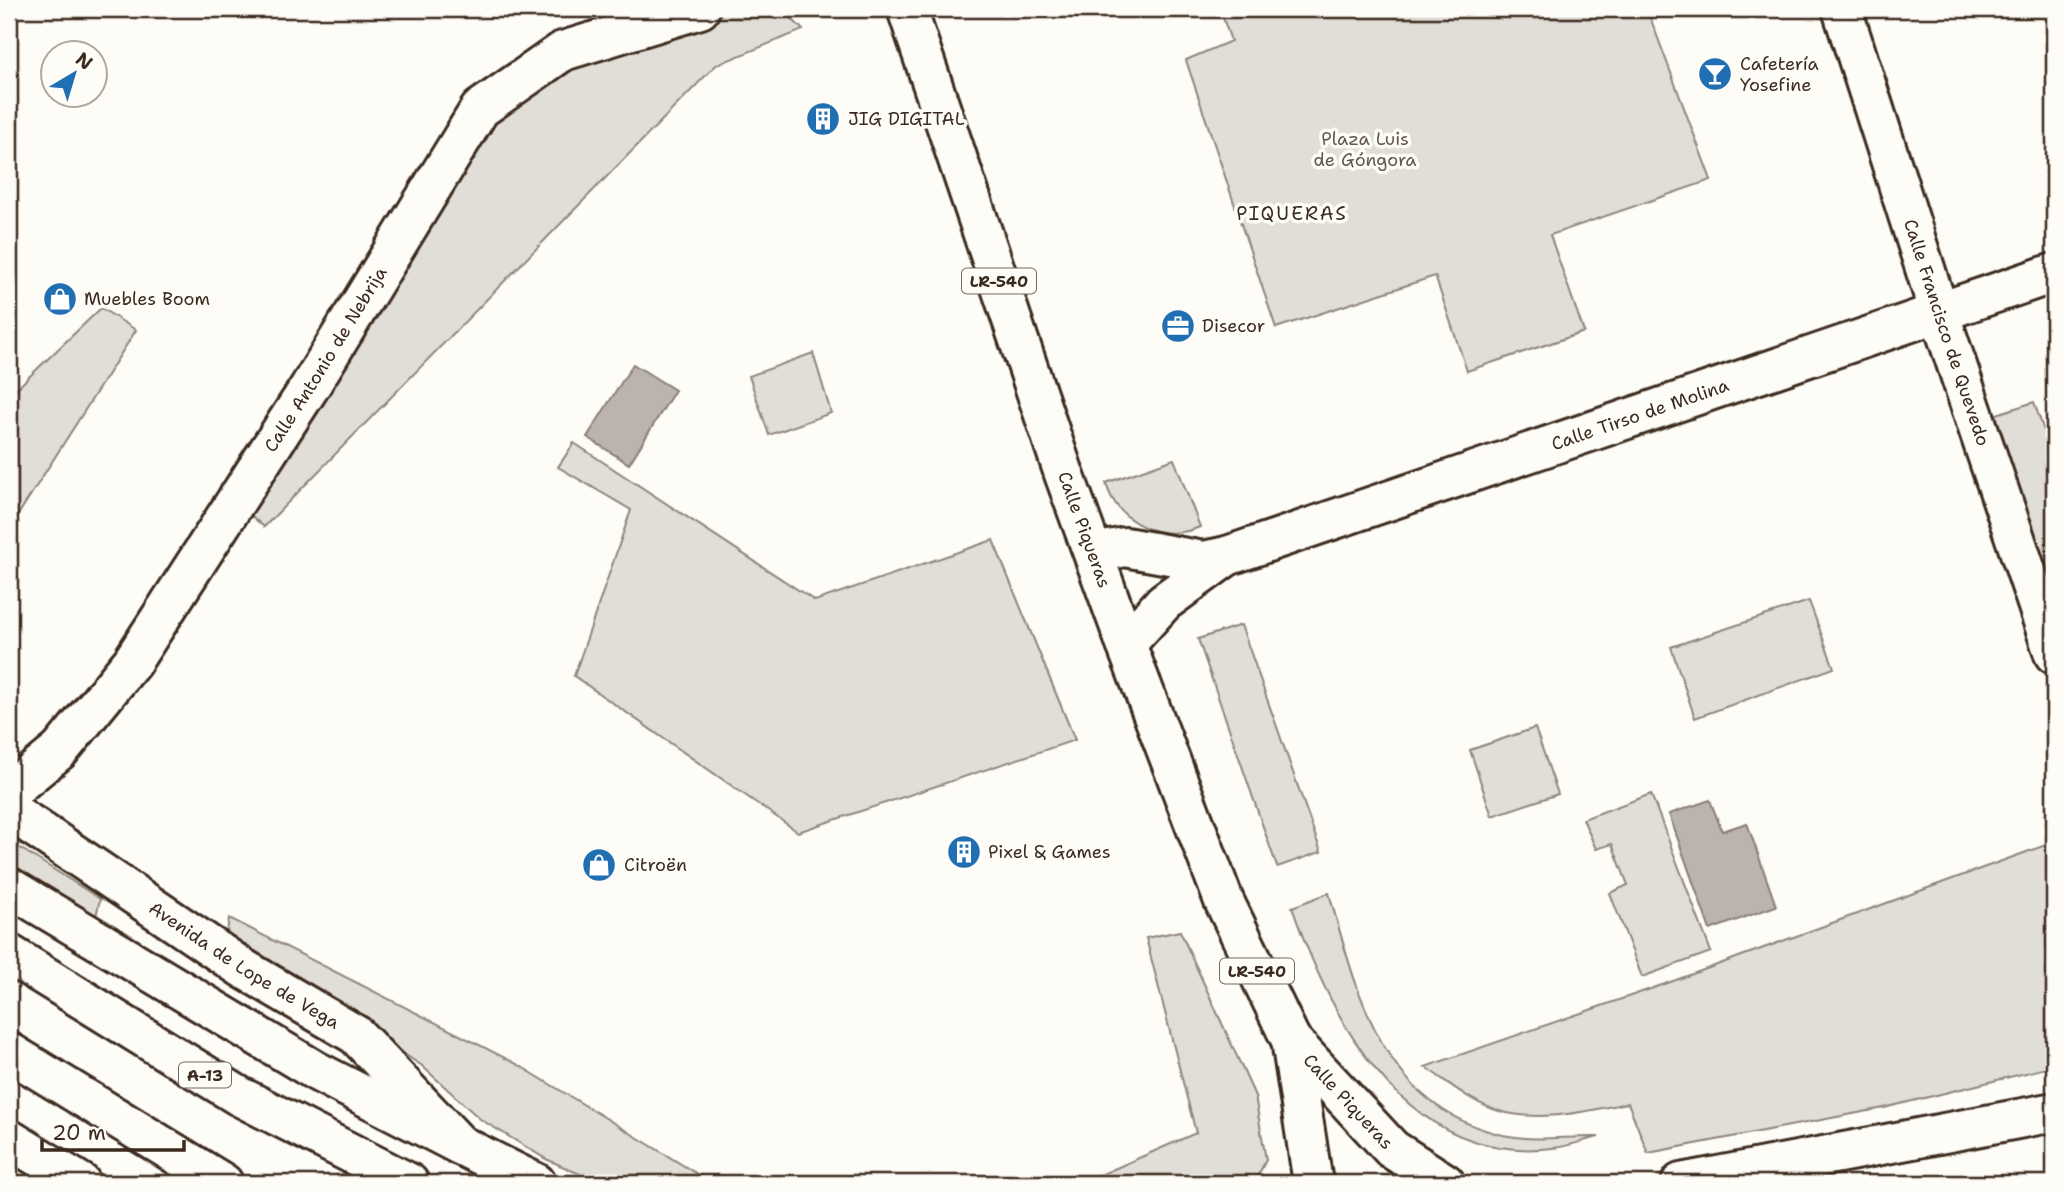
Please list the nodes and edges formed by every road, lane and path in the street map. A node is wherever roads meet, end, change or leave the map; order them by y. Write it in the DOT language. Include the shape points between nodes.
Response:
graph roads {
  1 [pos="699,9"];
  2 [pos="907,9"];
  3 [pos="1842,9"];
  4 [pos="2054,272"];
  5 [pos="1939,312"];
  6 [pos="1094,553"];
  7 [pos="1227,556"];
  8 [pos="1126,643"];
  9 [pos="2054,653"];
  10 [pos="9,792"];
  11 [pos="9,810"];
  12 [pos="9,887"];
  13 [pos="9,954"];
  14 [pos="1291,1040"];
  15 [pos="9,1052"];
  16 [pos="2054,1095"];
  17 [pos="2054,1112"];
  18 [pos="1919,1138"];
  19 [pos="9,1139"];
  20 [pos="460,1145"];
  21 [pos="81,1183"];
  22 [pos="223,1183"];
  23 [pos="409,1183"];
  24 [pos="536,1183"];
  25 [pos="1313,1183"];
  26 [pos="1445,1183"];
  27 [pos="1681,1183"];
  1 -- 10 [label="main road, Calle Antonio de Nebrija" via="563,51 481,109 132,662 60,750"];
  2 -- 6 [label="main road, Calle Piqueras / LR-540"];
  3 -- 5 [label="main road, Calle Francisco de Quevedo"];
  4 -- 5 [label="main road, Calle Tirso de Molina"];
  5 -- 7 [label="main road, Calle Tirso de Molina"];
  5 -- 9 [label="main road, Calle Francisco de Quevedo"];
  6 -- 7 [label="main road, Calle Tirso de Molina" via="1125,547 1203,561"];
  6 -- 8 [label="main road, Calle Piqueras / LR-540"];
  7 -- 8 [label="main road, Calle Tirso de Molina" via="1164,602"];
  8 -- 14 [label="main road, Calle Piqueras / LR-540" via="1224,901"];
  11 -- 20 [label="main road, Avenida de Lope de Vega" via="244,969 356,1035"];
  12 -- 20 [label="main road" via="316,1071"];
  13 -- 23 [label="main road, A-13" via="239,1096"];
  14 -- 25 [label="main road, Calle Piqueras"];
  14 -- 26 [label="main road, Calle Piqueras" via="1392,1149"];
  15 -- 22 [label="main road"];
  16 -- 18 [label="main road"];
  17 -- 18 [label="main road"];
  18 -- 27 [label="main road"];
  19 -- 21 [label="main road"];
  20 -- 24 [label="main road"];
}
